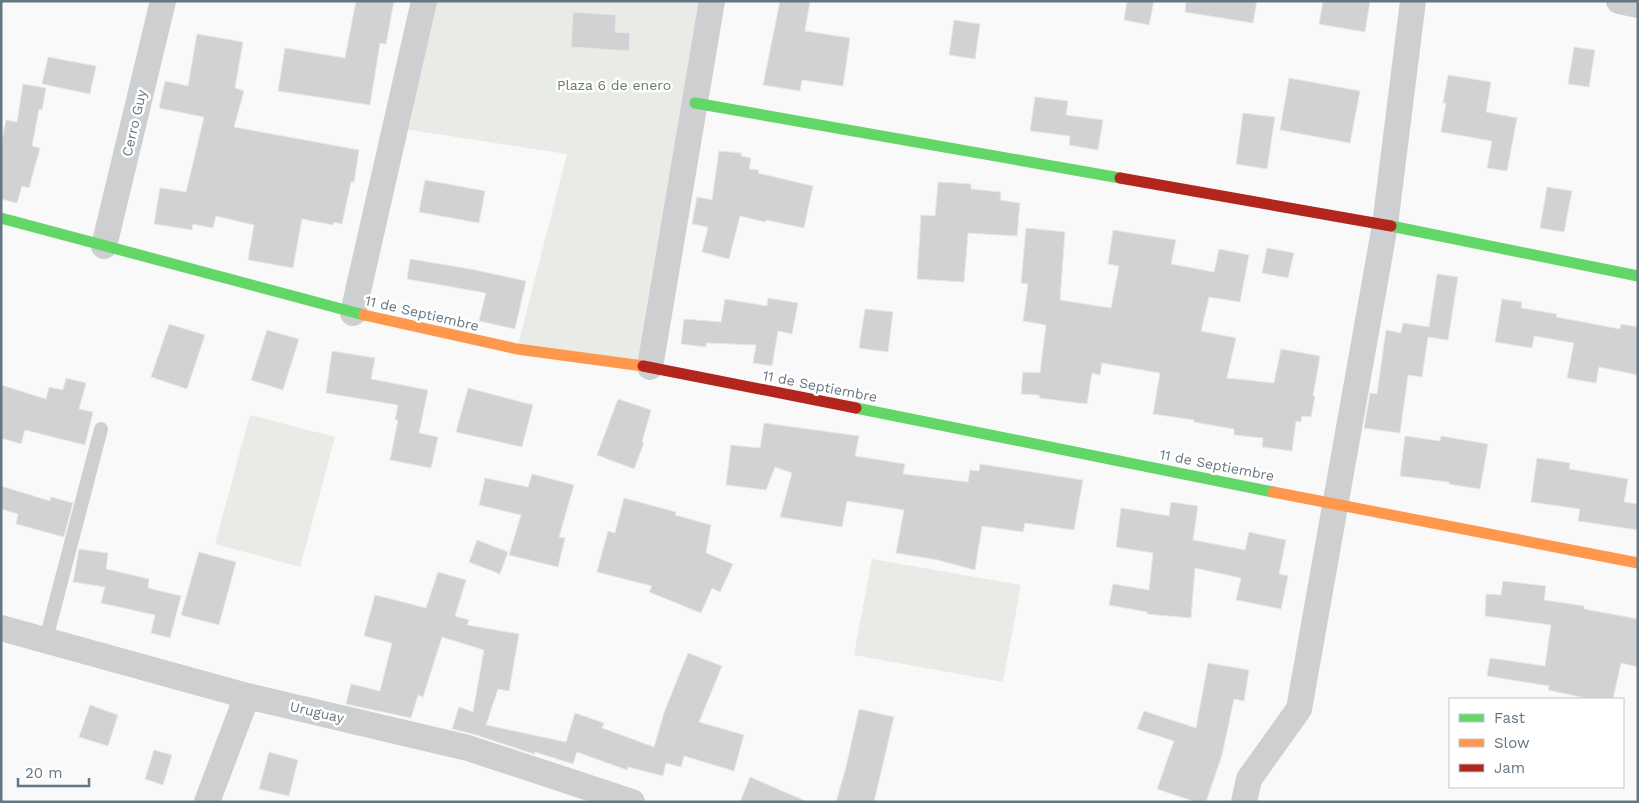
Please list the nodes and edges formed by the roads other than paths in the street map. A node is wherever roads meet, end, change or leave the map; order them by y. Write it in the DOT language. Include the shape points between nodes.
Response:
graph roads {
  1 [pos="163,1"];
  2 [pos="424,1"];
  3 [pos="712,1"];
  4 [pos="1413,1"];
  5 [pos="1619,1"];
  6 [pos="1638,5"];
  7 [pos="695,103"];
  8 [pos="1,218"];
  9 [pos="1384,225"];
  10 [pos="104,246"];
  11 [pos="1638,276"];
  12 [pos="353,313"];
  13 [pos="650,367"];
  14 [pos="101,429"];
  15 [pos="1336,504"];
  16 [pos="1638,563"];
  17 [pos="1,628"];
  18 [pos="46,639"];
  19 [pos="247,696"];
  20 [pos="207,802"];
  21 [pos="632,802"];
  22 [pos="1244,802"];
  1 -- 10 [label="street, Cerro Guy"];
  2 -- 12 [label="street"];
  3 -- 7 [label="street"];
  4 -- 9 [label="street"];
  5 -- 6 [label="street"];
  7 -- 9 [label="main road"];
  7 -- 13 [label="street"];
  8 -- 10 [label="main road, 11 de Septiembre"];
  9 -- 11 [label="main road"];
  9 -- 15 [label="street"];
  10 -- 12 [label="main road, 11 de Septiembre"];
  12 -- 13 [label="main road, 11 de Septiembre" via="517,349"];
  13 -- 15 [label="main road, 11 de Septiembre"];
  14 -- 18 [label="lane"];
  15 -- 16 [label="main road, 11 de Septiembre"];
  15 -- 22 [label="street" via="1299,709 1249,779"];
  17 -- 18 [label="street, Uruguay"];
  18 -- 19 [label="street, Uruguay"];
  19 -- 20 [label="street"];
  19 -- 21 [label="street, Uruguay" via="468,748"];
}
